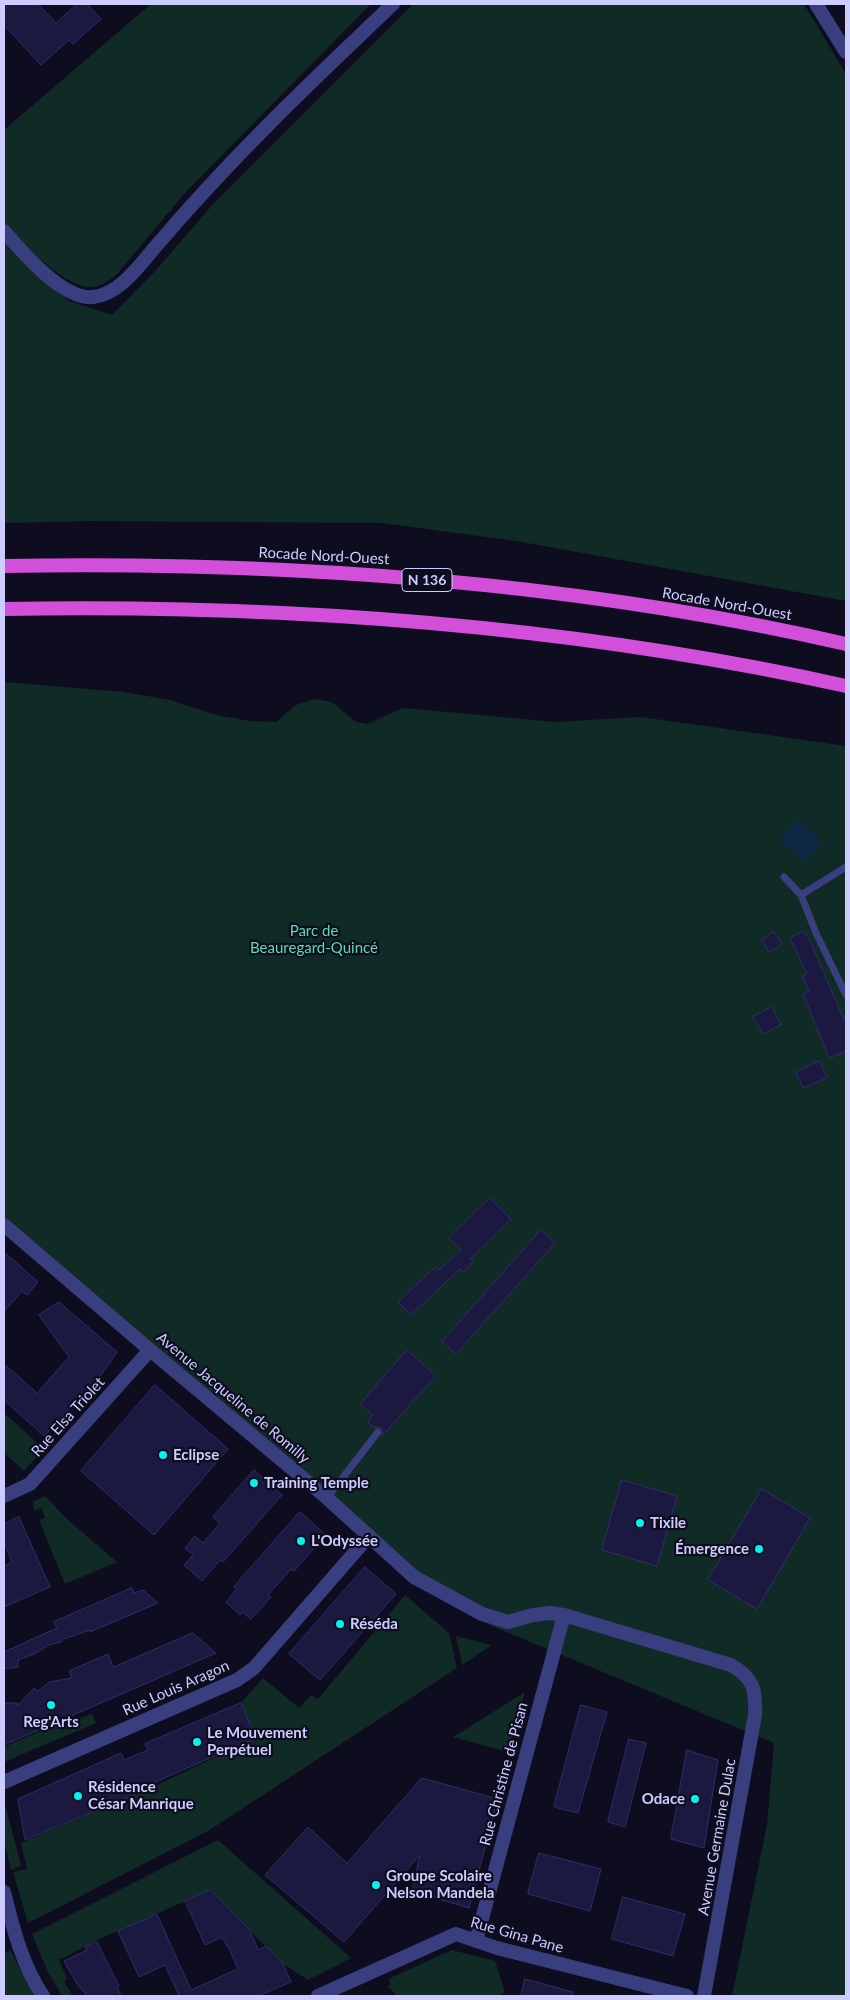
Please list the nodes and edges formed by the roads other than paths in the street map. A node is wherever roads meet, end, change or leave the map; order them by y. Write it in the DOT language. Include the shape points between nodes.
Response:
graph roads {
  1 [pos="393,4"];
  2 [pos="816,4"];
  3 [pos="846,52"];
  4 [pos="4,231"];
  5 [pos="4,566"];
  6 [pos="4,609"];
  7 [pos="846,644"];
  8 [pos="846,686"];
  9 [pos="846,867"];
  10 [pos="784,876"];
  11 [pos="801,895"];
  12 [pos="846,995"];
  13 [pos="4,1225"];
  14 [pos="150,1350"];
  15 [pos="378,1432"];
  16 [pos="4,1496"];
  17 [pos="327,1498"];
  18 [pos="369,1536"];
  19 [pos="564,1615"];
  20 [pos="751,1683"];
  21 [pos="4,1782"];
  22 [pos="4,1892"];
  23 [pos="476,1941"];
  24 [pos="43,1996"];
  25 [pos="318,1996"];
  26 [pos="688,1996"];
  27 [pos="704,1996"];
  1 -- 4 [label="street" via="284,107 114,290 94,297 79,296 29,259"];
  2 -- 3 [label="street"];
  5 -- 7 [label="highway, Rocade Nord-Ouest / N 136" via="235,567 394,577 542,591 684,611"];
  6 -- 8 [label="highway" via="151,608 308,614 516,631 699,657"];
  9 -- 11 [label="lane"];
  10 -- 11 [label="lane"];
  11 -- 12 [label="lane"];
  13 -- 14 [label="street, Avenue Jacqueline de Romilly"];
  14 -- 16 [label="street, Rue Elsa Triolet" via="30,1484"];
  14 -- 17 [label="street, Avenue Jacqueline de Romilly"];
  15 -- 17 [label="lane"];
  17 -- 18 [label="street, Avenue Jacqueline de Romilly"];
  18 -- 19 [label="street, Avenue Jacqueline de Romilly" via="414,1577 482,1614 508,1622 533,1615"];
  18 -- 21 [label="street, Rue Louis Aragon" via="254,1668 237,1680"];
  19 -- 20 [label="street, Avenue Jacqueline de Romilly" via="732,1665"];
  19 -- 23 [label="street, Rue Christine de Pisan"];
  20 -- 27 [label="street, Avenue Germaine Dulac" via="756,1696 755,1715"];
  22 -- 24 [label="street" via="15,1938"];
  23 -- 25 [label="street, Rue Gina Pane" via="456,1934"];
  23 -- 26 [label="street, Rue Gina Pane"];
}
